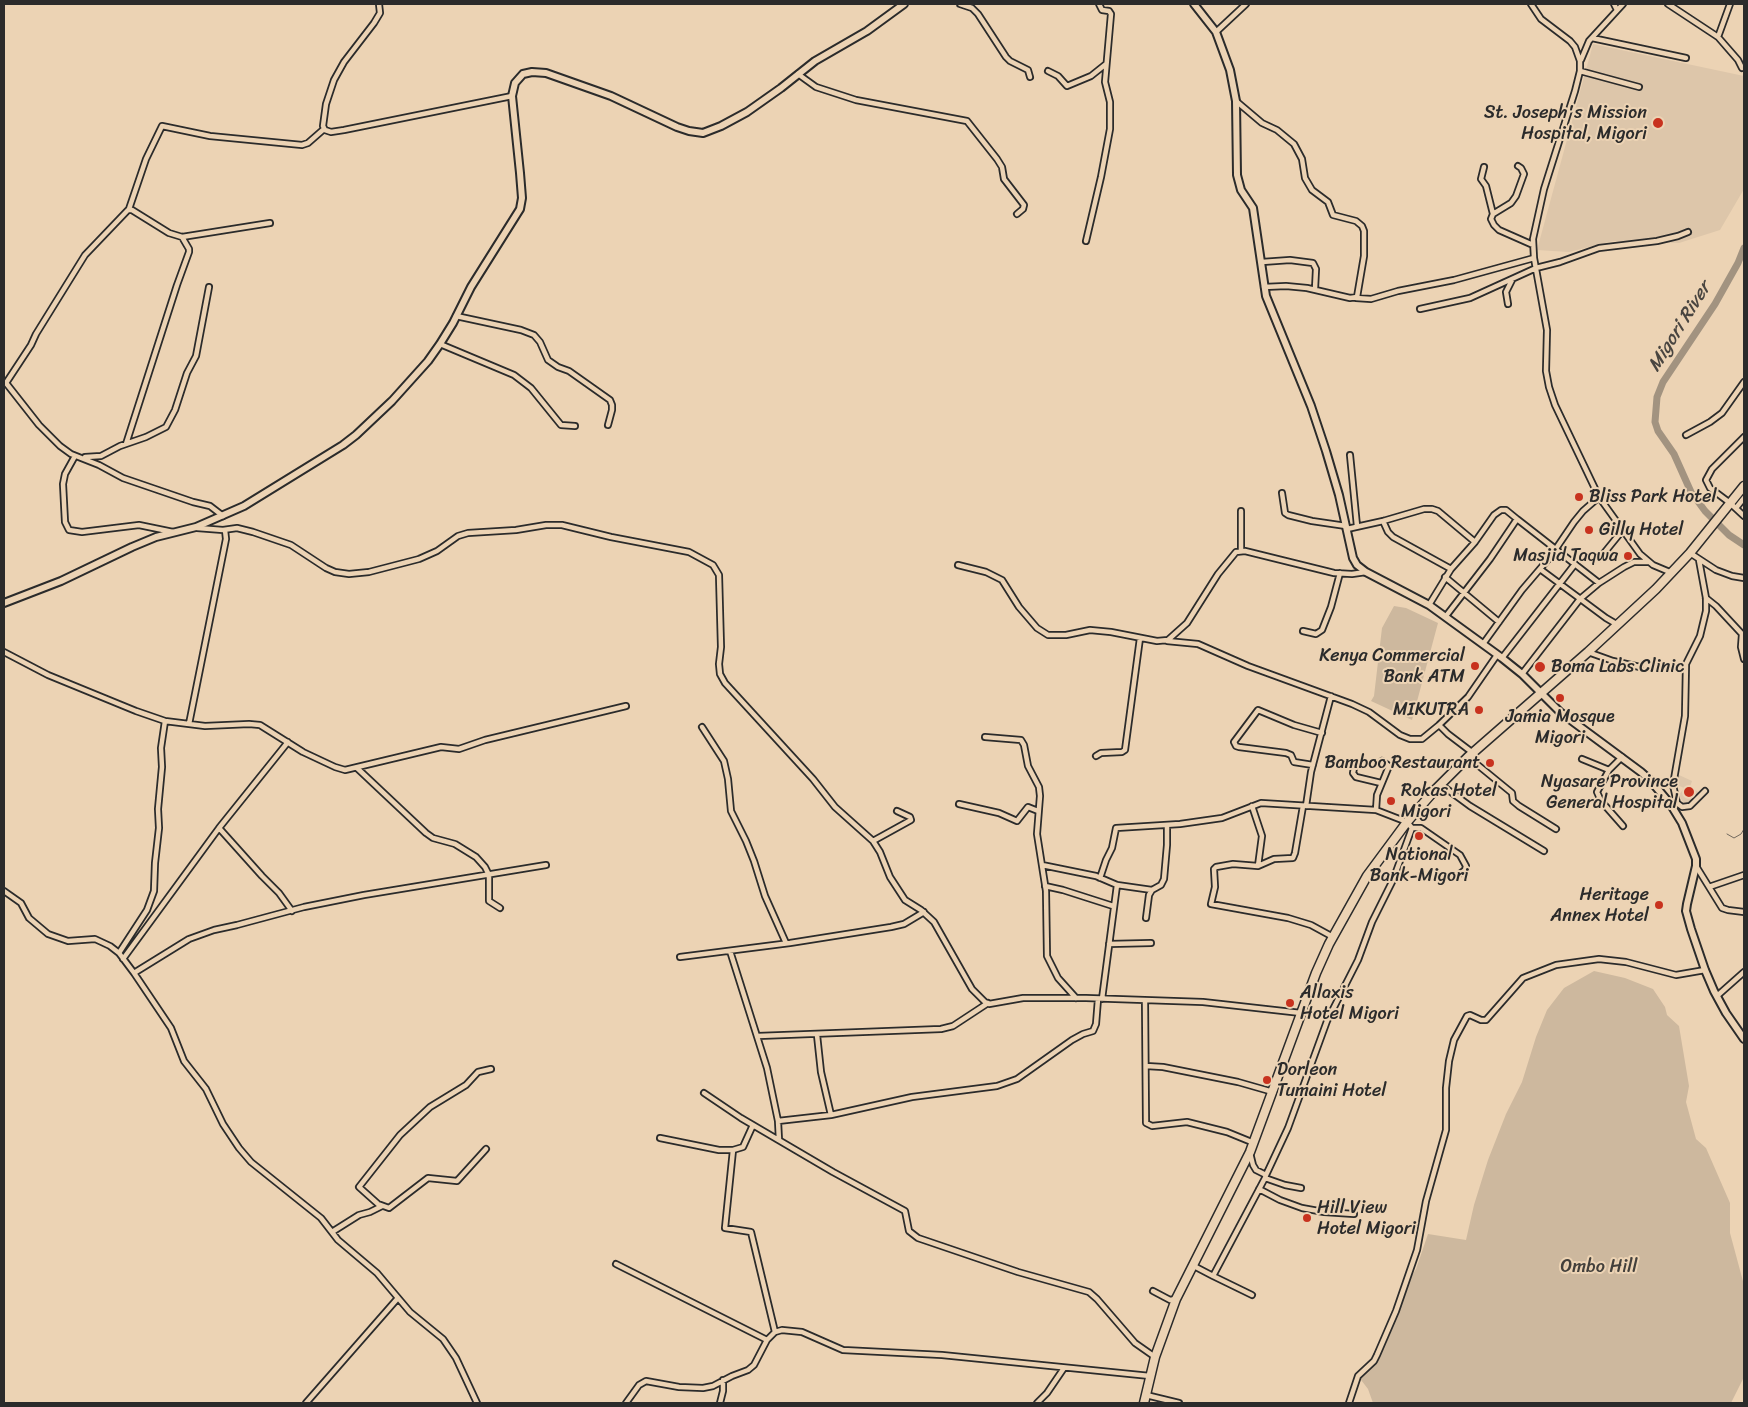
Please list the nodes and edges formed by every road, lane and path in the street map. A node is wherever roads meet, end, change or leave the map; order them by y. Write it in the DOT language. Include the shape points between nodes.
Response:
graph roads {
  1 [pos="379,4"];
  2 [pos="904,4"];
  3 [pos="960,4"];
  4 [pos="1098,4"];
  5 [pos="1194,4"];
  6 [pos="1246,4"];
  7 [pos="1532,4"];
  8 [pos="1614,4"];
  9 [pos="1623,4"];
  10 [pos="1668,4"];
  11 [pos="1730,4"];
  12 [pos="1617,10"];
  13 [pos="1216,32"];
  14 [pos="1718,37"];
  15 [pos="1592,38"];
  16 [pos="1686,58"];
  17 [pos="1580,61"];
  18 [pos="1106,64"];
  19 [pos="1742,68"];
  20 [pos="1048,71"];
  21 [pos="1580,72"];
  22 [pos="798,74"];
  23 [pos="1030,77"];
  24 [pos="1639,87"];
  25 [pos="512,96"];
  26 [pos="1236,101"];
  27 [pos="324,129"];
  28 [pos="1518,166"];
  29 [pos="1484,167"];
  30 [pos="129,209"];
  31 [pos="1017,214"];
  32 [pos="1493,214"];
  33 [pos="270,223"];
  34 [pos="1688,232"];
  35 [pos="182,237"];
  36 [pos="1086,241"];
  37 [pos="1533,245"];
  38 [pos="1534,258"];
  39 [pos="1262,262"];
  40 [pos="1536,268"];
  41 [pos="1512,280"];
  42 [pos="1499,285"];
  43 [pos="209,287"];
  44 [pos="1264,287"];
  45 [pos="1314,289"];
  46 [pos="1506,292"];
  47 [pos="1355,298"];
  48 [pos="1508,304"];
  49 [pos="1420,309"];
  50 [pos="456,316"];
  51 [pos="440,344"];
  52 [pos="1744,382"];
  53 [pos="608,425"];
  54 [pos="575,426"];
  55 [pos="1686,435"];
  56 [pos="1744,437"];
  57 [pos="126,444"];
  58 [pos="1350,455"];
  59 [pos="76,456"];
  60 [pos="1744,486"];
  61 [pos="1282,493"];
  62 [pos="1599,497"];
  63 [pos="1744,498"];
  64 [pos="1733,505"];
  65 [pos="1241,511"];
  66 [pos="223,516"];
  67 [pos="1744,516"];
  68 [pos="1517,519"];
  69 [pos="1383,521"];
  70 [pos="1357,526"];
  71 [pos="196,527"];
  72 [pos="1346,527"];
  73 [pos="225,530"];
  74 [pos="1622,531"];
  75 [pos="174,532"];
  76 [pos="1475,542"];
  77 [pos="1556,548"];
  78 [pos="1241,551"];
  79 [pos="1690,553"];
  80 [pos="1600,558"];
  81 [pos="1699,560"];
  82 [pos="1648,562"];
  83 [pos="1575,564"];
  84 [pos="958,565"];
  85 [pos="1450,569"];
  86 [pos="1540,569"];
  87 [pos="1366,572"];
  88 [pos="1672,572"];
  89 [pos="1340,573"];
  90 [pos="1445,577"];
  91 [pos="1744,578"];
  92 [pos="1599,583"];
  93 [pos="1559,584"];
  94 [pos="1464,593"];
  95 [pos="1706,598"];
  96 [pos="1580,599"];
  97 [pos="4,603"];
  98 [pos="1429,605"];
  99 [pos="1446,616"];
  100 [pos="1499,622"];
  101 [pos="1618,626"];
  102 [pos="1304,631"];
  103 [pos="1743,634"];
  104 [pos="1140,638"];
  105 [pos="1166,640"];
  106 [pos="1483,644"];
  107 [pos="4,652"];
  108 [pos="1588,652"];
  109 [pos="1500,656"];
  110 [pos="1744,659"];
  111 [pos="1640,668"];
  112 [pos="1522,674"];
  113 [pos="1541,693"];
  114 [pos="1331,696"];
  115 [pos="626,706"];
  116 [pos="166,721"];
  117 [pos="189,724"];
  118 [pos="1440,725"];
  119 [pos="702,727"];
  120 [pos="1322,733"];
  121 [pos="985,737"];
  122 [pos="288,742"];
  123 [pos="1471,755"];
  124 [pos="1096,756"];
  125 [pos="1622,757"];
  126 [pos="1582,759"];
  127 [pos="1382,761"];
  128 [pos="1355,763"];
  129 [pos="1313,765"];
  130 [pos="357,768"];
  131 [pos="1609,770"];
  132 [pos="1381,783"];
  133 [pos="1440,784"];
  134 [pos="1705,791"];
  135 [pos="959,804"];
  136 [pos="1675,805"];
  137 [pos="1252,806"];
  138 [pos="1305,806"];
  139 [pos="1376,810"];
  140 [pos="896,811"];
  141 [pos="1038,811"];
  142 [pos="1167,825"];
  143 [pos="1410,825"];
  144 [pos="1623,826"];
  145 [pos="219,828"];
  146 [pos="1556,829"];
  147 [pos="873,840"];
  148 [pos="1544,851"];
  149 [pos="546,865"];
  150 [pos="1042,865"];
  151 [pos="1258,866"];
  152 [pos="1696,866"];
  153 [pos="1460,873"];
  154 [pos="489,875"];
  155 [pos="1744,875"];
  156 [pos="1100,878"];
  157 [pos="1117,885"];
  158 [pos="1045,886"];
  159 [pos="1710,887"];
  160 [pos="1152,890"];
  161 [pos="4,891"];
  162 [pos="1113,906"];
  163 [pos="500,908"];
  164 [pos="292,911"];
  165 [pos="924,912"];
  166 [pos="1744,912"];
  167 [pos="1146,918"];
  168 [pos="1333,937"];
  169 [pos="786,943"];
  170 [pos="1151,943"];
  171 [pos="1108,944"];
  172 [pos="730,951"];
  173 [pos="118,953"];
  174 [pos="680,957"];
  175 [pos="123,959"];
  176 [pos="1705,970"];
  177 [pos="1744,972"];
  178 [pos="134,973"];
  179 [pos="1717,996"];
  180 [pos="1076,998"];
  181 [pos="1100,999"];
  182 [pos="1145,1001"];
  183 [pos="988,1004"];
  184 [pos="1301,1013"];
  185 [pos="818,1035"];
  186 [pos="758,1036"];
  187 [pos="1744,1039"];
  188 [pos="1146,1066"];
  189 [pos="491,1069"];
  190 [pos="1273,1092"];
  191 [pos="704,1093"];
  192 [pos="831,1114"];
  193 [pos="778,1121"];
  194 [pos="754,1125"];
  195 [pos="660,1138"];
  196 [pos="779,1140"];
  197 [pos="1254,1143"];
  198 [pos="486,1149"];
  199 [pos="733,1150"];
  200 [pos="1250,1152"];
  201 [pos="1265,1176"];
  202 [pos="1301,1188"];
  203 [pos="1259,1189"];
  204 [pos="382,1206"];
  205 [pos="1354,1214"];
  206 [pos="332,1232"];
  207 [pos="616,1264"];
  208 [pos="1192,1264"];
  209 [pos="1213,1276"];
  210 [pos="1153,1291"];
  211 [pos="1252,1295"];
  212 [pos="398,1298"];
  213 [pos="1176,1299"];
  214 [pos="775,1332"];
  215 [pos="768,1340"];
  216 [pos="1155,1357"];
  217 [pos="1064,1368"];
  218 [pos="1150,1376"];
  219 [pos="723,1380"];
  220 [pos="1146,1395"];
  221 [pos="306,1403"];
  222 [pos="477,1403"];
  223 [pos="626,1403"];
  224 [pos="720,1403"];
  225 [pos="1037,1403"];
  226 [pos="1144,1403"];
  227 [pos="1179,1403"];
  228 [pos="1349,1403"];
  1 -- 27 [label="street" via="380,13 334,80 326,104"];
  2 -- 22 [label="street"];
  3 -- 23 [label="street" via="978,14 1008,60 1028,70"];
  4 -- 18 [label="street" via="1111,14"];
  5 -- 13 [label="street"];
  6 -- 13 [label="street"];
  7 -- 17 [label="street" via="1541,18 1570,41"];
  8 -- 12 [label="street"];
  9 -- 12 [label="street"];
  10 -- 14 [label="street"];
  11 -- 14 [label="street"];
  12 -- 15 [label="street"];
  13 -- 26 [label="street" via="1230,70"];
  14 -- 19 [label="street"];
  15 -- 16 [label="street"];
  15 -- 17 [label="street"];
  17 -- 21 [label="street"];
  18 -- 20 [label="street" via="1093,75 1067,86"];
  18 -- 36 [label="street" via="1110,129"];
  21 -- 24 [label="street"];
  21 -- 37 [label="street" via="1544,189"];
  22 -- 25 [label="street" via="736,119 703,133 677,127 611,96 546,72 523,74 515,84"];
  22 -- 31 [label="street" via="816,87 856,100 967,121 997,159 1004,179 1024,205"];
  25 -- 27 [label="street" via="344,130 329,132"];
  25 -- 50 [label="street" via="522,198 520,209"];
  26 -- 39 [label="street" via="1237,175 1241,190 1253,208"];
  26 -- 47 [label="street" via="1294,144 1302,159 1307,182 1328,202 1333,215 1356,221 1362,226 1364,256 1359,295"];
  27 -- 30 [label="street" via="302,145 210,136 162,126 146,158"];
  28 -- 32 [label="street" via="1524,174 1516,196"];
  29 -- 32 [label="street" via="1481,179"];
  30 -- 35 [label="street"];
  30 -- 59 [label="street" via="85,255 6,383 39,425 60,446"];
  32 -- 37 [label="street" via="1492,223 1500,230"];
  33 -- 35 [label="street"];
  34 -- 40 [label="street" via="1657,240 1608,246"];
  35 -- 57 [label="street" via="189,249"];
  37 -- 38 [label="street"];
  38 -- 40 [label="street"];
  38 -- 47 [label="street" via="1371,299"];
  39 -- 44 [label="street"];
  39 -- 45 [label="street" via="1290,260 1313,263 1316,273"];
  40 -- 41 [label="street"];
  40 -- 62 [label="street" via="1547,330 1549,387"];
  41 -- 42 [label="street"];
  41 -- 46 [label="street"];
  42 -- 46 [label="street"];
  42 -- 49 [label="street" via="1470,298"];
  43 -- 57 [label="street" via="196,356 168,424"];
  44 -- 45 [label="street"];
  44 -- 72 [label="street" via="1311,406"];
  45 -- 47 [label="street"];
  46 -- 48 [label="street"];
  50 -- 51 [label="street"];
  50 -- 53 [label="street" via="534,335 548,360 610,400 612,410"];
  51 -- 54 [label="street" via="514,375 531,388 562,426"];
  51 -- 66 [label="street" via="403,390 356,435 274,488"];
  52 -- 55 [label="street" via="1722,413"];
  56 -- 64 [label="street" via="1707,477 1710,488"];
  57 -- 59 [label="street" via="101,456"];
  58 -- 70 [label="street"];
  59 -- 66 [label="street" via="99,464 123,478 210,506"];
  59 -- 75 [label="street" via="63,484 69,530 82,532 139,525"];
  60 -- 64 [label="highway"];
  61 -- 72 [label="street" via="1288,515"];
  62 -- 74 [label="street"];
  62 -- 77 [label="street" via="1583,511"];
  63 -- 64 [label="street"];
  64 -- 67 [label="street"];
  64 -- 79 [label="highway" via="1722,513"];
  65 -- 78 [label="street"];
  66 -- 71 [label="street"];
  68 -- 76 [label="street" via="1506,510 1499,510"];
  68 -- 77 [label="street"];
  68 -- 94 [label="street"];
  69 -- 70 [label="street"];
  69 -- 76 [label="street" via="1424,509 1435,510"];
  69 -- 85 [label="street" via="1393,537"];
  70 -- 72 [label="street"];
  71 -- 73 [label="street"];
  71 -- 75 [label="street"];
  72 -- 87 [label="street" via="1353,558"];
  73 -- 117 [label="street" via="226,539"];
  73 -- 147 [label="street" via="242,528 274,538 326,568 349,574 419,559 468,533 546,525 562,525 696,556 715,567 720,580 719,664 725,683 819,785 828,799"];
  74 -- 80 [label="street"];
  74 -- 82 [label="street"];
  75 -- 97 [label="street"];
  76 -- 85 [label="street"];
  77 -- 83 [label="street"];
  77 -- 86 [label="street"];
  78 -- 89 [label="street"];
  78 -- 105 [label="street" via="1226,562 1191,618"];
  79 -- 81 [label="street"];
  79 -- 88 [label="highway"];
  81 -- 91 [label="street" via="1725,574"];
  81 -- 95 [label="street"];
  82 -- 88 [label="street"];
  82 -- 92 [label="street" via="1629,564"];
  83 -- 92 [label="street"];
  83 -- 93 [label="street"];
  84 -- 104 [label="street" via="1002,580 1019,607 1037,628 1048,635 1090,630"];
  85 -- 90 [label="street"];
  86 -- 93 [label="street"];
  86 -- 100 [label="street"];
  87 -- 89 [label="street"];
  87 -- 98 [label="street"];
  88 -- 101 [label="highway"];
  89 -- 102 [label="street" via="1320,633"];
  90 -- 94 [label="street"];
  90 -- 98 [label="street"];
  92 -- 96 [label="street"];
  93 -- 96 [label="street"];
  93 -- 109 [label="street"];
  94 -- 99 [label="street"];
  94 -- 100 [label="street"];
  95 -- 103 [label="street"];
  95 -- 136 [label="street" via="1702,630 1686,664 1685,716 1673,785"];
  96 -- 101 [label="street"];
  96 -- 112 [label="street"];
  98 -- 99 [label="street"];
  99 -- 106 [label="street"];
  100 -- 106 [label="street"];
  101 -- 108 [label="highway"];
  103 -- 110 [label="street" via="1741,647"];
  104 -- 105 [label="street"];
  104 -- 124 [label="street" via="1126,748"];
  105 -- 114 [label="street" via="1198,644"];
  106 -- 109 [label="street"];
  107 -- 116 [label="street" via="48,675"];
  108 -- 111 [label="street"];
  108 -- 113 [label="highway"];
  109 -- 112 [label="street"];
  109 -- 118 [label="street"];
  112 -- 113 [label="street"];
  113 -- 123 [label="highway"];
  113 -- 125 [label="street" via="1566,717"];
  114 -- 118 [label="street" via="1359,707 1410,739 1422,739"];
  114 -- 120 [label="street"];
  115 -- 130 [label="street" via="459,749 441,746"];
  116 -- 117 [label="street"];
  116 -- 173 [label="street" via="161,748 154,891 147,910"];
  117 -- 122 [label="street" via="255,724"];
  118 -- 123 [label="street"];
  119 -- 169 [label="street" via="724,761 731,811"];
  120 -- 129 [label="street"];
  120 -- 129 [label="street" via="1258,710 1234,742 1236,746 1286,753 1294,762"];
  121 -- 141 [label="street" via="1022,740 1028,766 1040,791"];
  122 -- 130 [label="street" via="335,767 345,770"];
  122 -- 145 [label="street"];
  123 -- 133 [label="highway"];
  123 -- 146 [label="street" via="1512,793 1518,806"];
  125 -- 131 [label="street"];
  125 -- 136 [label="street"];
  126 -- 131 [label="street"];
  127 -- 132 [label="street" via="1389,766"];
  128 -- 132 [label="street" via="1353,773 1356,777"];
  129 -- 138 [label="street"];
  130 -- 154 [label="street" via="422,830 431,837 471,853"];
  131 -- 144 [label="street" via="1598,796"];
  132 -- 139 [label="street"];
  133 -- 143 [label="highway"];
  133 -- 148 [label="street"];
  134 -- 136 [label="street" via="1688,807"];
  135 -- 141 [label="street" via="1017,820 1028,807"];
  136 -- 152 [label="street" via="1694,852"];
  137 -- 138 [label="street" via="1263,802"];
  137 -- 142 [label="street" via="1222,818"];
  137 -- 151 [label="street" via="1262,836"];
  138 -- 139 [label="street"];
  138 -- 151 [label="street" via="1294,856"];
  139 -- 143 [label="street"];
  140 -- 147 [label="street" via="911,820"];
  141 -- 150 [label="street"];
  142 -- 156 [label="street" via="1115,829"];
  142 -- 160 [label="street" via="1164,880"];
  143 -- 153 [label="street" via="1421,828 1460,854 1466,866"];
  143 -- 168 [label="highway" via="1367,876"];
  143 -- 201 [label="street" via="1393,880 1327,1021 1288,1128"];
  145 -- 164 [label="street"];
  145 -- 175 [label="street"];
  147 -- 165 [label="street" via="905,900"];
  149 -- 154 [label="street"];
  150 -- 156 [label="street"];
  150 -- 158 [label="street"];
  151 -- 168 [label="street" via="1216,866 1211,905 1288,918"];
  152 -- 159 [label="street"];
  152 -- 176 [label="street" via="1686,910"];
  154 -- 163 [label="street" via="489,901"];
  154 -- 164 [label="street" via="364,895"];
  155 -- 159 [label="street"];
  156 -- 157 [label="street"];
  157 -- 160 [label="street"];
  157 -- 162 [label="street"];
  158 -- 162 [label="street"];
  158 -- 180 [label="street" via="1048,960 1058,978"];
  159 -- 166 [label="street" via="1722,908"];
  160 -- 167 [label="street"];
  161 -- 173 [label="street" via="21,902 29,918 48,934 68,941 95,939"];
  162 -- 171 [label="street"];
  164 -- 178 [label="street" via="196,936"];
  165 -- 169 [label="street" via="899,926"];
  165 -- 183 [label="street" via="937,926 972,989"];
  168 -- 184 [label="highway"];
  169 -- 172 [label="street"];
  170 -- 171 [label="street"];
  171 -- 181 [label="street"];
  172 -- 174 [label="street"];
  172 -- 186 [label="street"];
  173 -- 175 [label="street"];
  175 -- 178 [label="street"];
  176 -- 179 [label="street"];
  176 -- 228 [label="street" via="1676,975 1626,962 1599,959 1556,965 1523,978 1486,1020 1467,1016 1454,1040 1449,1060 1445,1094 1446,1130 1417,1250 1381,1347 1376,1358 1358,1376"];
  177 -- 179 [label="street"];
  178 -- 206 [label="street" via="171,1028 184,1061 206,1089 222,1124 238,1148"];
  179 -- 187 [label="street"];
  180 -- 181 [label="street"];
  180 -- 183 [label="street" via="1023,998"];
  181 -- 182 [label="street"];
  181 -- 192 [label="street" via="1094,1032 1072,1040 1017,1079 997,1086 912,1097"];
  182 -- 184 [label="street" via="1203,1002"];
  182 -- 188 [label="street"];
  183 -- 185 [label="street" via="946,1028"];
  184 -- 190 [label="highway"];
  185 -- 186 [label="street"];
  185 -- 192 [label="street" via="821,1072"];
  186 -- 193 [label="street"];
  188 -- 190 [label="street" via="1238,1082"];
  188 -- 197 [label="street" via="1148,1124 1185,1122"];
  189 -- 204 [label="street" via="478,1072 466,1085 430,1107 400,1135 359,1185"];
  190 -- 197 [label="highway"];
  191 -- 194 [label="street"];
  192 -- 193 [label="street"];
  193 -- 196 [label="street"];
  194 -- 196 [label="street"];
  194 -- 199 [label="street" via="743,1147"];
  195 -- 199 [label="street"];
  196 -- 216 [label="street" via="905,1211 909,1231 918,1238 1089,1292 1136,1343"];
  197 -- 200 [label="highway"];
  198 -- 204 [label="street" via="457,1181 428,1178 390,1208"];
  199 -- 214 [label="street" via="725,1228 751,1232"];
  200 -- 201 [label="street" via="1254,1167"];
  200 -- 208 [label="highway"];
  201 -- 202 [label="street"];
  201 -- 203 [label="street"];
  203 -- 205 [label="street" via="1302,1208"];
  203 -- 209 [label="street"];
  204 -- 206 [label="street" via="359,1215"];
  206 -- 212 [label="street" via="377,1273"];
  207 -- 215 [label="street"];
  208 -- 209 [label="street"];
  208 -- 213 [label="highway"];
  209 -- 211 [label="street"];
  210 -- 213 [label="street" via="1170,1300"];
  212 -- 221 [label="street"];
  212 -- 222 [label="street" via="450,1348"];
  213 -- 216 [label="highway"];
  214 -- 215 [label="street"];
  214 -- 217 [label="street" via="802,1332 843,1350 942,1355"];
  215 -- 219 [label="street" via="750,1369"];
  216 -- 218 [label="highway"];
  217 -- 218 [label="street"];
  217 -- 225 [label="street"];
  218 -- 220 [label="highway"];
  219 -- 223 [label="street" via="709,1387 696,1388 646,1381"];
  219 -- 224 [label="street"];
  220 -- 226 [label="highway"];
  220 -- 227 [label="street"];
}
